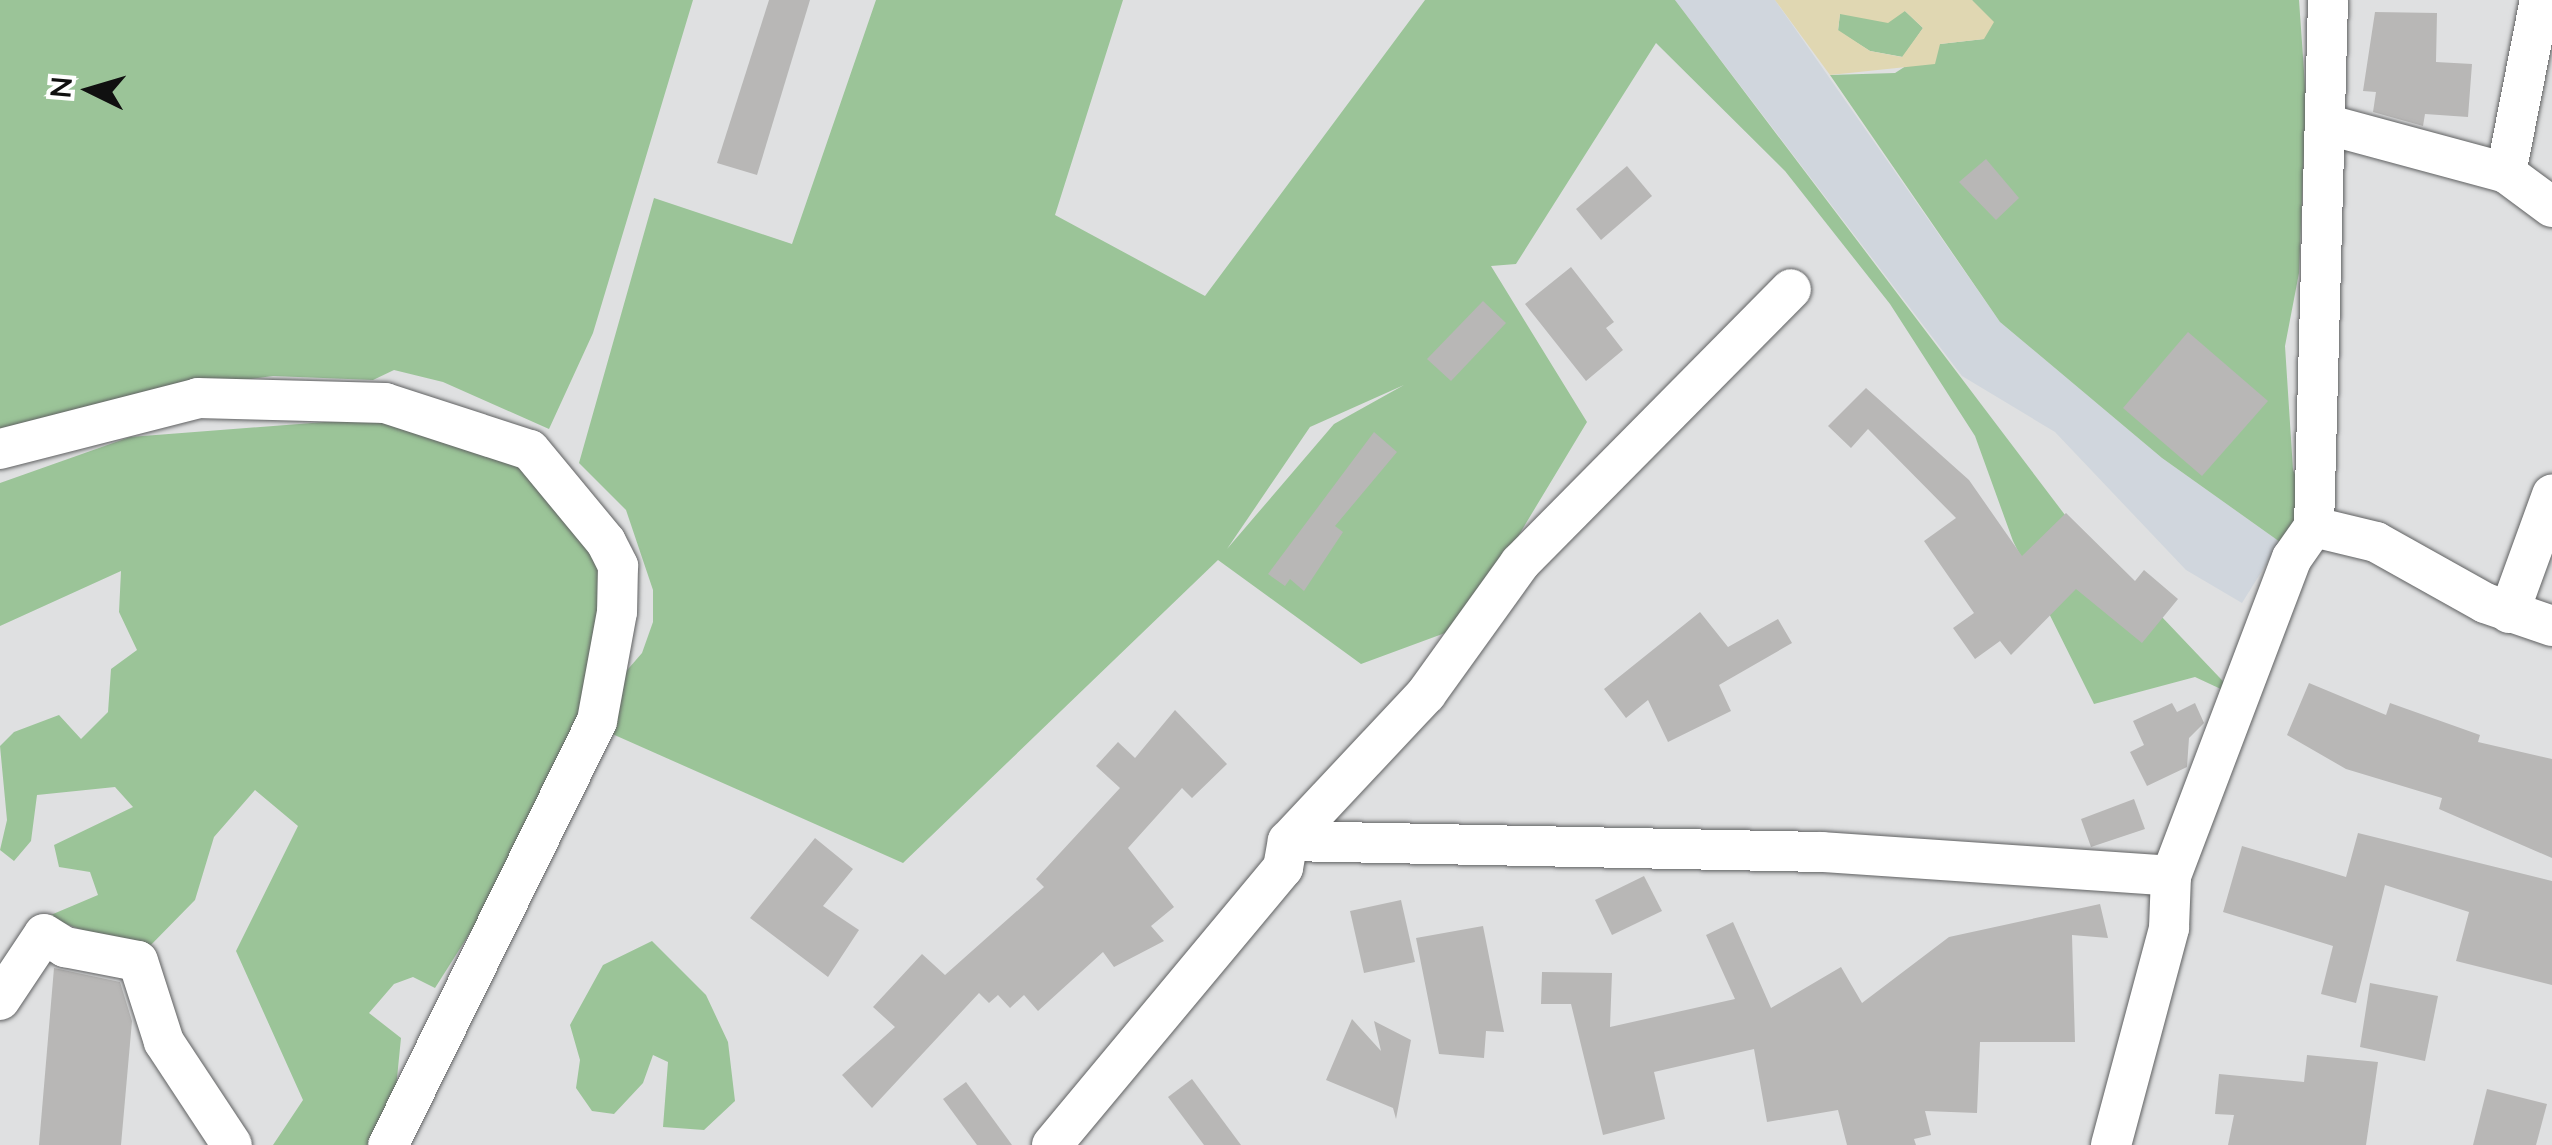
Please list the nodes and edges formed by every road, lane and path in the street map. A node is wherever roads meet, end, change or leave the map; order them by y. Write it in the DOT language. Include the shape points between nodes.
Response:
graph roads {
  1 [pos="2328,0"];
  2 [pos="2540,0"];
  3 [pos="2325,124"];
  4 [pos="2506,173"];
  5 [pos="2552,206"];
  6 [pos="1791,289"];
  7 [pos="0,450"];
  8 [pos="2552,495"];
  9 [pos="2314,528"];
  10 [pos="2509,613"];
  11 [pos="2552,626"];
  12 [pos="1288,841"];
  13 [pos="2171,876"];
  14 [pos="0,1000"];
  15 [pos="232,1145"];
  16 [pos="388,1145"];
  17 [pos="1052,1145"];
  18 [pos="2110,1145"];
  1 -- 3 [label="street"];
  2 -- 4 [label="street"];
  3 -- 4 [label="street"];
  3 -- 9 [label="street"];
  4 -- 5 [label="street"];
  6 -- 12 [label="street" via="1520,564 1426,694"];
  7 -- 16 [label="street" via="198,398 386,403 530,450 606,542 618,566 617,612 597,720"];
  8 -- 10 [label="street"];
  9 -- 10 [label="street" via="2376,542"];
  9 -- 13 [label="street" via="2292,558"];
  10 -- 11 [label="street"];
  12 -- 13 [label="street" via="1822,852"];
  12 -- 17 [label="street" via="1284,868"];
  13 -- 18 [label="street" via="2169,928"];
  14 -- 15 [label="street" via="44,934 65,946 138,961 164,1042"];
}
